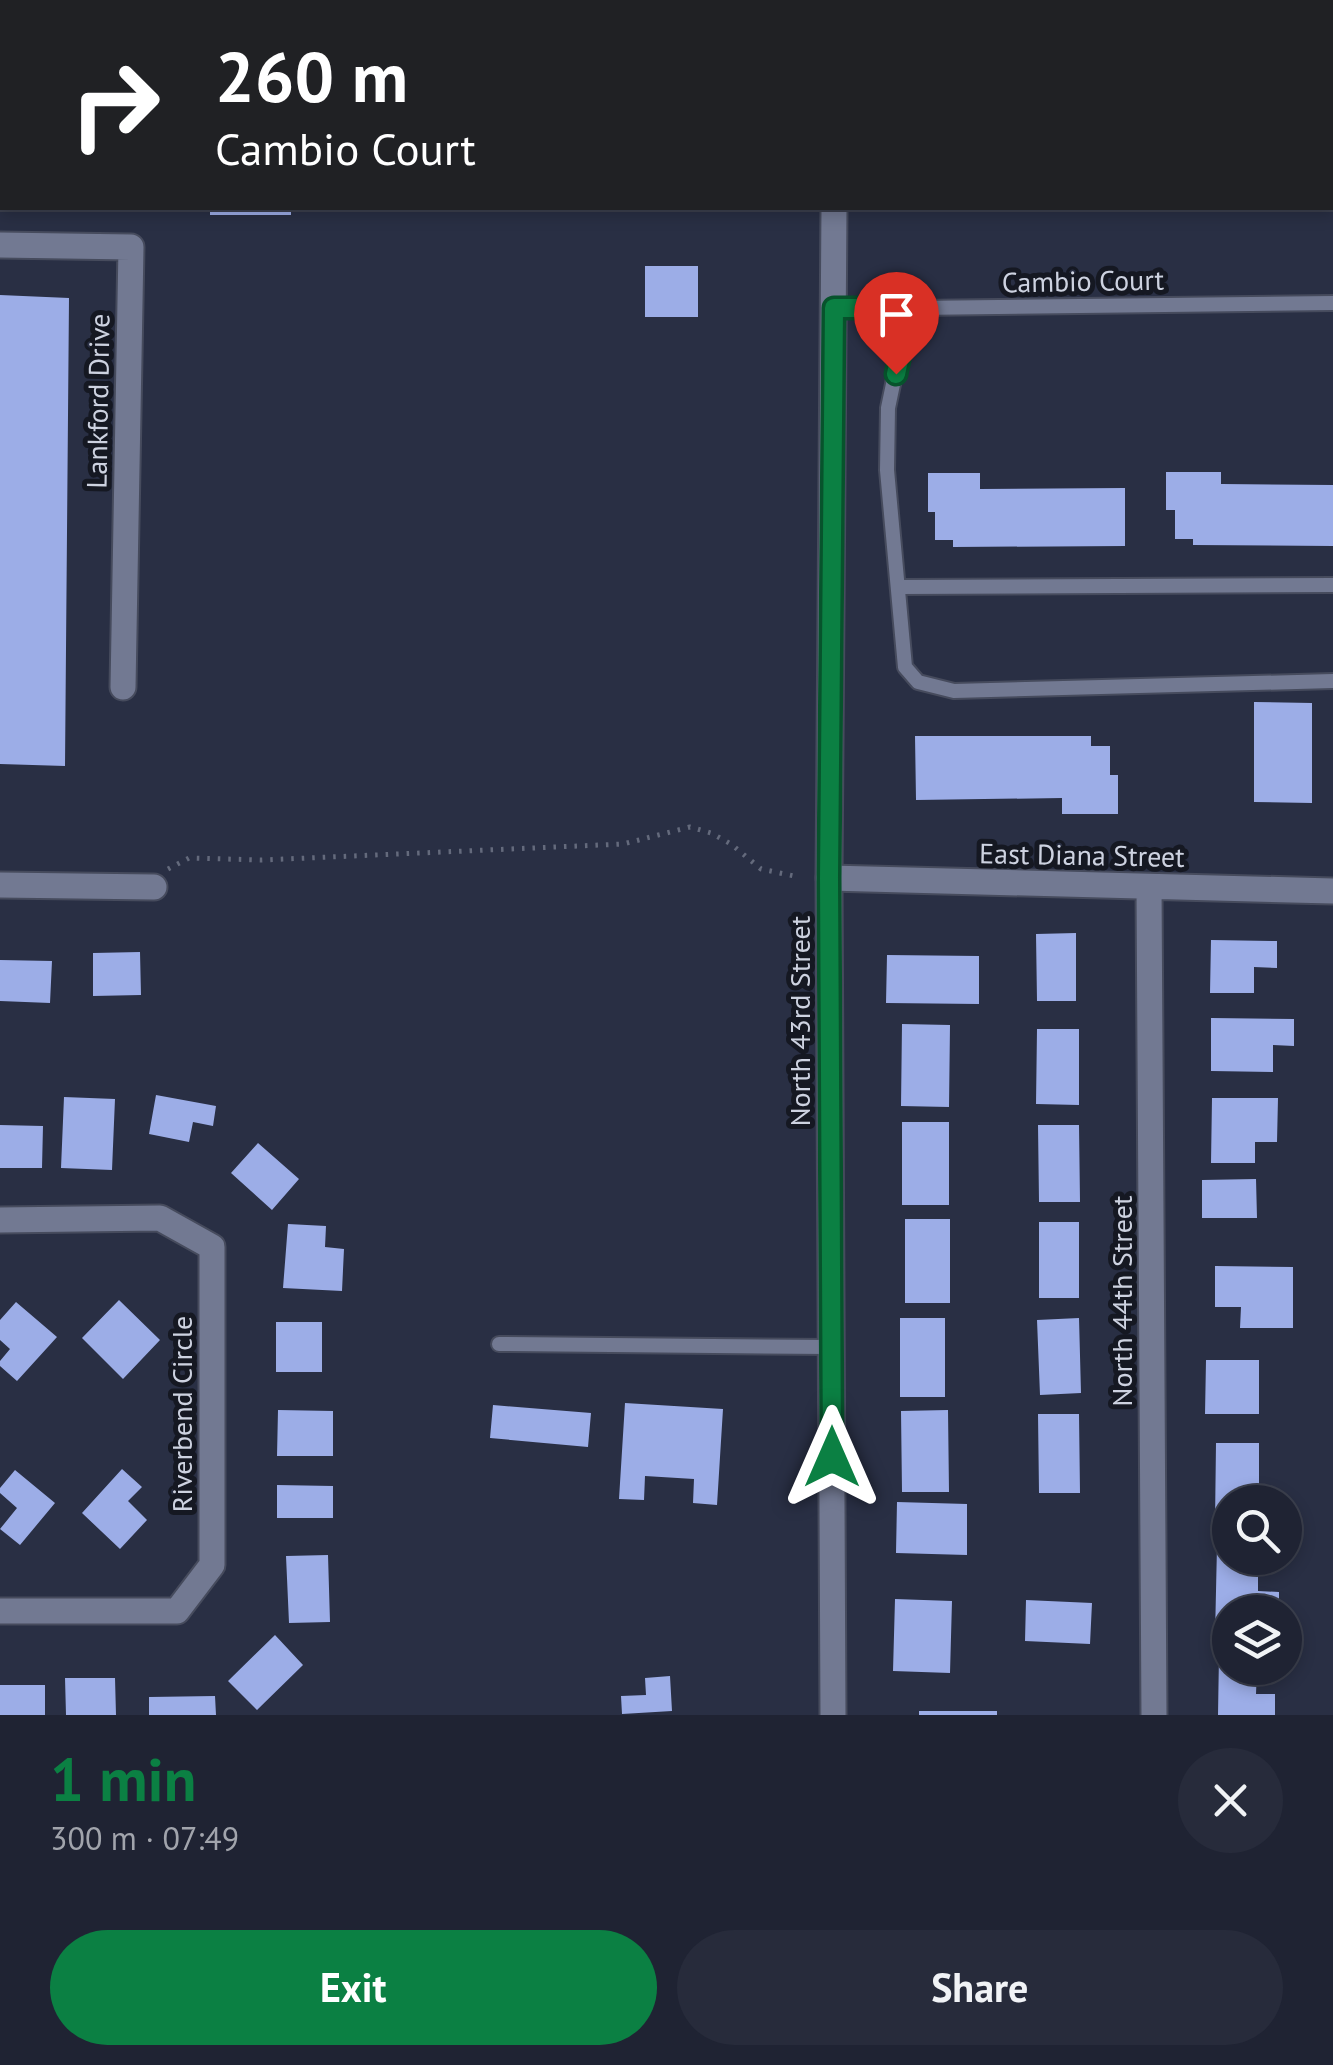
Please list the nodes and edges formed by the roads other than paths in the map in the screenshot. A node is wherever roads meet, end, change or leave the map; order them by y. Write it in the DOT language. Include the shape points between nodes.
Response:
graph roads {
  1 [pos="834,210"];
  2 [pos="0,246"];
  3 [pos="1333,303"];
  4 [pos="834,308"];
  5 [pos="910,308"];
  6 [pos="1333,585"];
  7 [pos="900,587"];
  8 [pos="1333,681"];
  9 [pos="123,687"];
  10 [pos="829,878"];
  11 [pos="0,886"];
  12 [pos="154,887"];
  13 [pos="1149,887"];
  14 [pos="1333,891"];
  15 [pos="0,1220"];
  16 [pos="499,1344"];
  17 [pos="831,1346"];
  18 [pos="0,1610"];
  19 [pos="833,1715"];
  20 [pos="1154,1715"];
  1 -- 4 [label="street, North 43rd Street"];
  2 -- 9 [label="street, Lankford Drive" via="131,247"];
  3 -- 5 [label="lane, Cambio Court"];
  4 -- 5 [label="lane, Cambio Court"];
  4 -- 10 [label="street, North 43rd Street"];
  5 -- 7 [label="lane" via="888,408 887,470"];
  6 -- 7 [label="lane"];
  7 -- 8 [label="lane" via="905,667 918,682 954,691"];
  10 -- 13 [label="street, East Diana Street"];
  10 -- 17 [label="street, North 43rd Street"];
  11 -- 12 [label="street"];
  13 -- 14 [label="street, East Diana Street"];
  13 -- 20 [label="street, North 44th Street"];
  15 -- 18 [label="street, Riverbend Circle" via="160,1218 212,1248 212,1565 177,1611"];
  16 -- 17 [label="lane"];
  17 -- 19 [label="street, North 43rd Street"];
}
